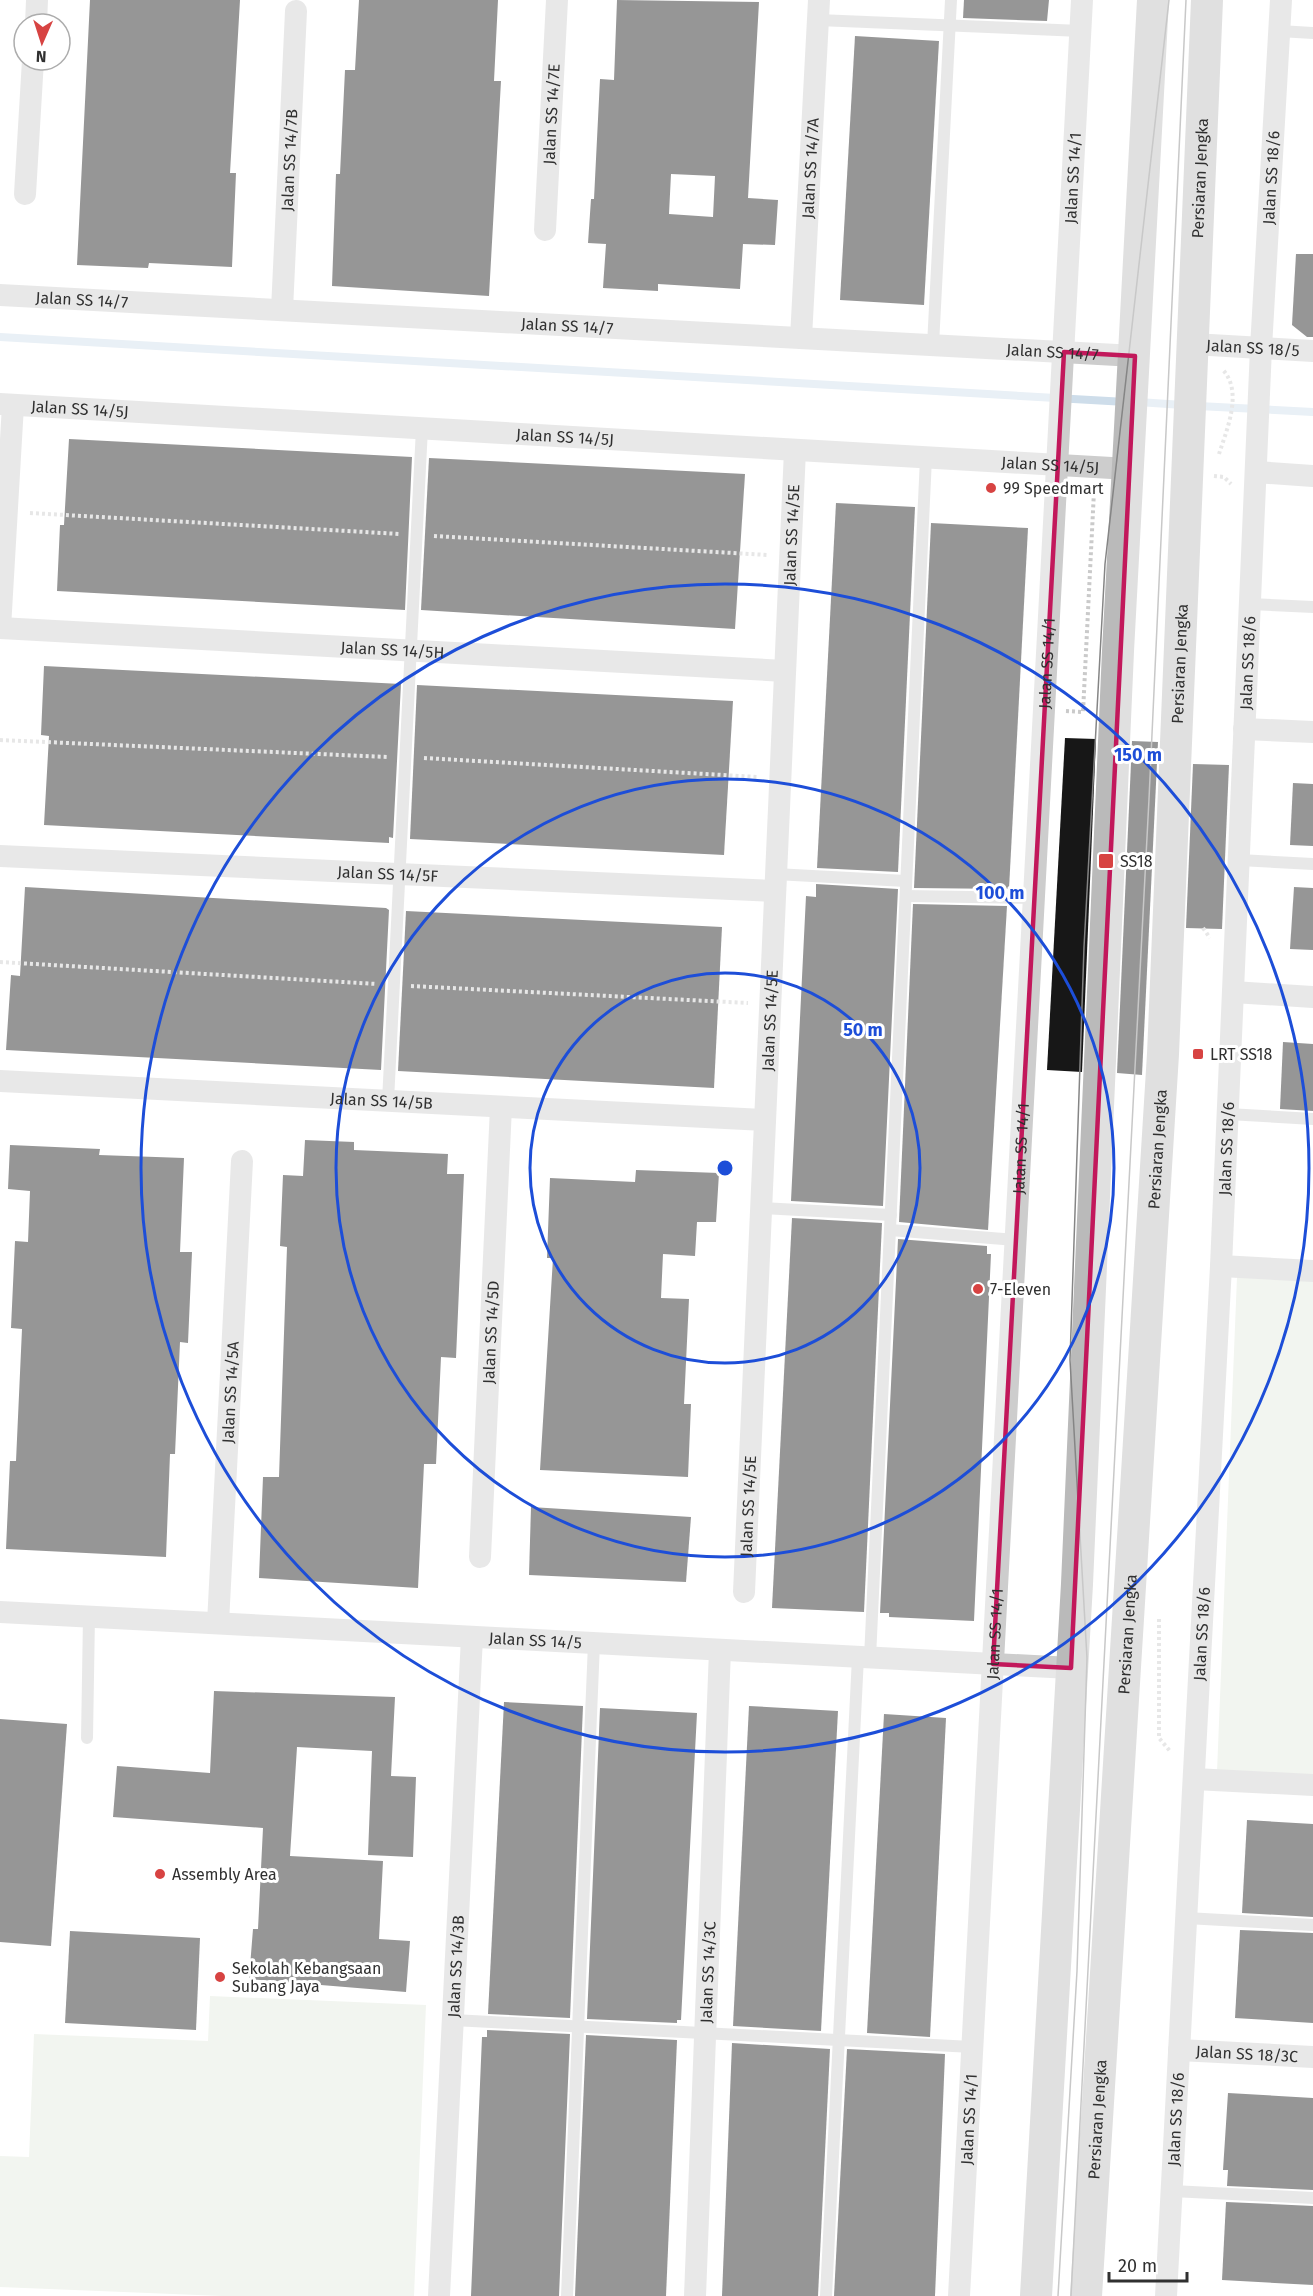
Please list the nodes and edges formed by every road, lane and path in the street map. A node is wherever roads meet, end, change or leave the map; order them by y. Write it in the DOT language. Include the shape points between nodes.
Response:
graph roads {
  1 [pos="557,0"];
  2 [pos="951,0"];
  3 [pos="1082,0"];
  4 [pos="1153,0"];
  5 [pos="1207,0"];
  6 [pos="1281,0"];
  7 [pos="818,10"];
  8 [pos="296,11"];
  9 [pos="950,25"];
  10 [pos="1081,31"];
  11 [pos="1279,31"];
  12 [pos="1313,33"];
  13 [pos="32,72"];
  14 [pos="25,194"];
  15 [pos="545,230"];
  16 [pos="0,295"];
  17 [pos="282,310"];
  18 [pos="801,338"];
  19 [pos="933,345"];
  20 [pos="1193,345"];
  21 [pos="1261,348"];
  22 [pos="1313,351"];
  23 [pos="1064,352"];
  24 [pos="1135,356"];
  25 [pos="1232,396"];
  26 [pos="7,404"];
  27 [pos="422,428"];
  28 [pos="795,450"];
  29 [pos="926,458"];
  30 [pos="1217,458"];
  31 [pos="1058,465"];
  32 [pos="1096,467"];
  33 [pos="1214,468"];
  34 [pos="1129,469"];
  35 [pos="1256,472"];
  36 [pos="1313,476"];
  37 [pos="1210,477"];
  38 [pos="1250,604"];
  39 [pos="1313,607"];
  40 [pos="0,628"];
  41 [pos="410,651"];
  42 [pos="785,671"];
  43 [pos="1083,712"];
  44 [pos="1244,729"];
  45 [pos="1313,732"];
  46 [pos="0,856"];
  47 [pos="1239,860"];
  48 [pos="1313,864"];
  49 [pos="399,874"];
  50 [pos="906,881"];
  51 [pos="775,883"];
  52 [pos="906,896"];
  53 [pos="1034,898"];
  54 [pos="1203,928"];
  55 [pos="1210,938"];
  56 [pos="1233,992"];
  57 [pos="1313,997"];
  58 [pos="0,1081"];
  59 [pos="388,1101"];
  60 [pos="501,1107"];
  61 [pos="1228,1114"];
  62 [pos="1313,1119"];
  63 [pos="765,1120"];
  64 [pos="242,1161"];
  65 [pos="760,1208"];
  66 [pos="891,1215"];
  67 [pos="890,1230"];
  68 [pos="1016,1240"];
  69 [pos="1221,1266"];
  70 [pos="1313,1271"];
  71 [pos="480,1557"];
  72 [pos="744,1592"];
  73 [pos="0,1612"];
  74 [pos="88,1616"];
  75 [pos="1159,1618"];
  76 [pos="218,1623"];
  77 [pos="472,1637"];
  78 [pos="594,1643"];
  79 [pos="720,1650"];
  80 [pos="864,1657"];
  81 [pos="993,1664"];
  82 [pos="1071,1668"];
  83 [pos="87,1738"];
  84 [pos="1194,1779"];
  85 [pos="1313,1785"];
  86 [pos="1186,1918"];
  87 [pos="1313,1925"];
  88 [pos="453,2020"];
  89 [pos="578,2026"];
  90 [pos="705,2033"];
  91 [pos="839,2040"];
  92 [pos="972,2047"];
  93 [pos="1179,2050"];
  94 [pos="1313,2057"];
  95 [pos="1172,2191"];
  96 [pos="1313,2198"];
  97 [pos="439,2296"];
  98 [pos="567,2296"];
  99 [pos="694,2296"];
  100 [pos="826,2296"];
  101 [pos="959,2296"];
  102 [pos="1036,2296"];
  103 [pos="1086,2296"];
  104 [pos="1166,2296"];
  1 -- 15 [label="street, Jalan SS 14/7E"];
  2 -- 9 [label="lane"];
  3 -- 10 [label="street, Jalan SS 14/1"];
  4 -- 24 [label="main road"];
  5 -- 20 [label="main road, Persiaran Jengka"];
  6 -- 11 [label="street, Jalan SS 18/6"];
  7 -- 9 [label="lane"];
  7 -- 18 [label="street, Jalan SS 14/7A"];
  8 -- 17 [label="street, Jalan SS 14/7B"];
  9 -- 10 [label="lane"];
  9 -- 19 [label="lane"];
  10 -- 23 [label="street, Jalan SS 14/1"];
  11 -- 12 [label="lane"];
  11 -- 21 [label="street, Jalan SS 18/6"];
  13 -- 14 [label="street"];
  16 -- 17 [label="street, Jalan SS 14/7"];
  17 -- 18 [label="street, Jalan SS 14/7"];
  18 -- 19 [label="street, Jalan SS 14/7"];
  19 -- 23 [label="street, Jalan SS 14/7"];
  20 -- 21 [label="street, Jalan SS 18/5"];
  20 -- 103 [label="main road, Persiaran Jengka" via="1163,1054"];
  21 -- 22 [label="street, Jalan SS 18/5"];
  21 -- 35 [label="street, Jalan SS 18/6"];
  23 -- 24 [label="street, Jalan SS 14/7"];
  23 -- 31 [label="street, Jalan SS 14/1"];
  24 -- 34 [label="main road"];
  25 -- 30 [label="path" via="1231,419"];
  26 -- 27 [label="street, Jalan SS 14/5J"];
  26 -- 40 [label="street"];
  27 -- 28 [label="street, Jalan SS 14/5J"];
  27 -- 41 [label="lane"];
  28 -- 29 [label="street, Jalan SS 14/5J"];
  28 -- 42 [label="street, Jalan SS 14/5E"];
  29 -- 31 [label="street, Jalan SS 14/5J"];
  29 -- 50 [label="lane"];
  31 -- 32 [label="street, Jalan SS 14/5J"];
  31 -- 53 [label="street, Jalan SS 14/1"];
  32 -- 34 [label="street, Jalan SS 14/5J"];
  32 -- 43 [label="path"];
  33 -- 37 [label="path"];
  34 -- 82 [label="main road" via="1116,675"];
  35 -- 36 [label="street"];
  35 -- 38 [label="street, Jalan SS 18/6"];
  38 -- 39 [label="lane"];
  38 -- 44 [label="street, Jalan SS 18/6"];
  40 -- 41 [label="street, Jalan SS 14/5H"];
  41 -- 42 [label="street, Jalan SS 14/5H"];
  41 -- 49 [label="lane"];
  42 -- 51 [label="street, Jalan SS 14/5E"];
  44 -- 45 [label="street"];
  44 -- 47 [label="street, Jalan SS 18/6"];
  46 -- 49 [label="street, Jalan SS 14/5F"];
  47 -- 48 [label="lane"];
  47 -- 56 [label="street, Jalan SS 18/6"];
  49 -- 51 [label="street, Jalan SS 14/5F"];
  49 -- 59 [label="lane"];
  50 -- 51 [label="lane"];
  50 -- 52 [label="lane"];
  51 -- 63 [label="street, Jalan SS 14/5E"];
  52 -- 53 [label="lane"];
  52 -- 66 [label="lane"];
  53 -- 68 [label="street, Jalan SS 14/1"];
  54 -- 55 [label="path"];
  56 -- 57 [label="street"];
  56 -- 61 [label="street, Jalan SS 18/6"];
  58 -- 59 [label="street, Jalan SS 14/5B"];
  59 -- 60 [label="street, Jalan SS 14/5B"];
  60 -- 63 [label="street, Jalan SS 14/5B"];
  60 -- 71 [label="street, Jalan SS 14/5D"];
  61 -- 62 [label="lane"];
  61 -- 69 [label="street, Jalan SS 18/6"];
  63 -- 65 [label="street, Jalan SS 14/5E"];
  64 -- 76 [label="street, Jalan SS 14/5A"];
  65 -- 66 [label="lane"];
  65 -- 72 [label="street, Jalan SS 14/5E"];
  66 -- 67 [label="lane"];
  67 -- 68 [label="lane"];
  67 -- 80 [label="lane"];
  68 -- 81 [label="street, Jalan SS 14/1"];
  69 -- 70 [label="street"];
  69 -- 84 [label="street, Jalan SS 18/6"];
  73 -- 74 [label="street, Jalan SS 14/5"];
  74 -- 76 [label="street, Jalan SS 14/5"];
  74 -- 83 [label="lane"];
  75 -- 84 [label="path" via="1159,1738"];
  76 -- 77 [label="street, Jalan SS 14/5"];
  77 -- 78 [label="street, Jalan SS 14/5"];
  77 -- 88 [label="street, Jalan SS 14/3B"];
  78 -- 79 [label="street, Jalan SS 14/5"];
  78 -- 89 [label="lane"];
  79 -- 80 [label="street, Jalan SS 14/5"];
  79 -- 90 [label="street, Jalan SS 14/3C"];
  80 -- 81 [label="street, Jalan SS 14/5"];
  80 -- 91 [label="lane"];
  81 -- 82 [label="street, Jalan SS 14/5"];
  81 -- 92 [label="street, Jalan SS 14/1"];
  82 -- 102 [label="main road"];
  84 -- 85 [label="street"];
  84 -- 86 [label="street, Jalan SS 18/6"];
  86 -- 87 [label="lane"];
  86 -- 93 [label="street, Jalan SS 18/6"];
  88 -- 89 [label="lane"];
  88 -- 97 [label="street, Jalan SS 14/3B"];
  89 -- 90 [label="lane"];
  89 -- 98 [label="lane"];
  90 -- 91 [label="lane"];
  90 -- 99 [label="street, Jalan SS 14/3C"];
  91 -- 92 [label="lane"];
  91 -- 100 [label="lane"];
  92 -- 101 [label="street, Jalan SS 14/1"];
  93 -- 94 [label="street, Jalan SS 18/3C"];
  93 -- 95 [label="street, Jalan SS 18/6"];
  95 -- 96 [label="lane"];
  95 -- 104 [label="street, Jalan SS 18/6"];
}
